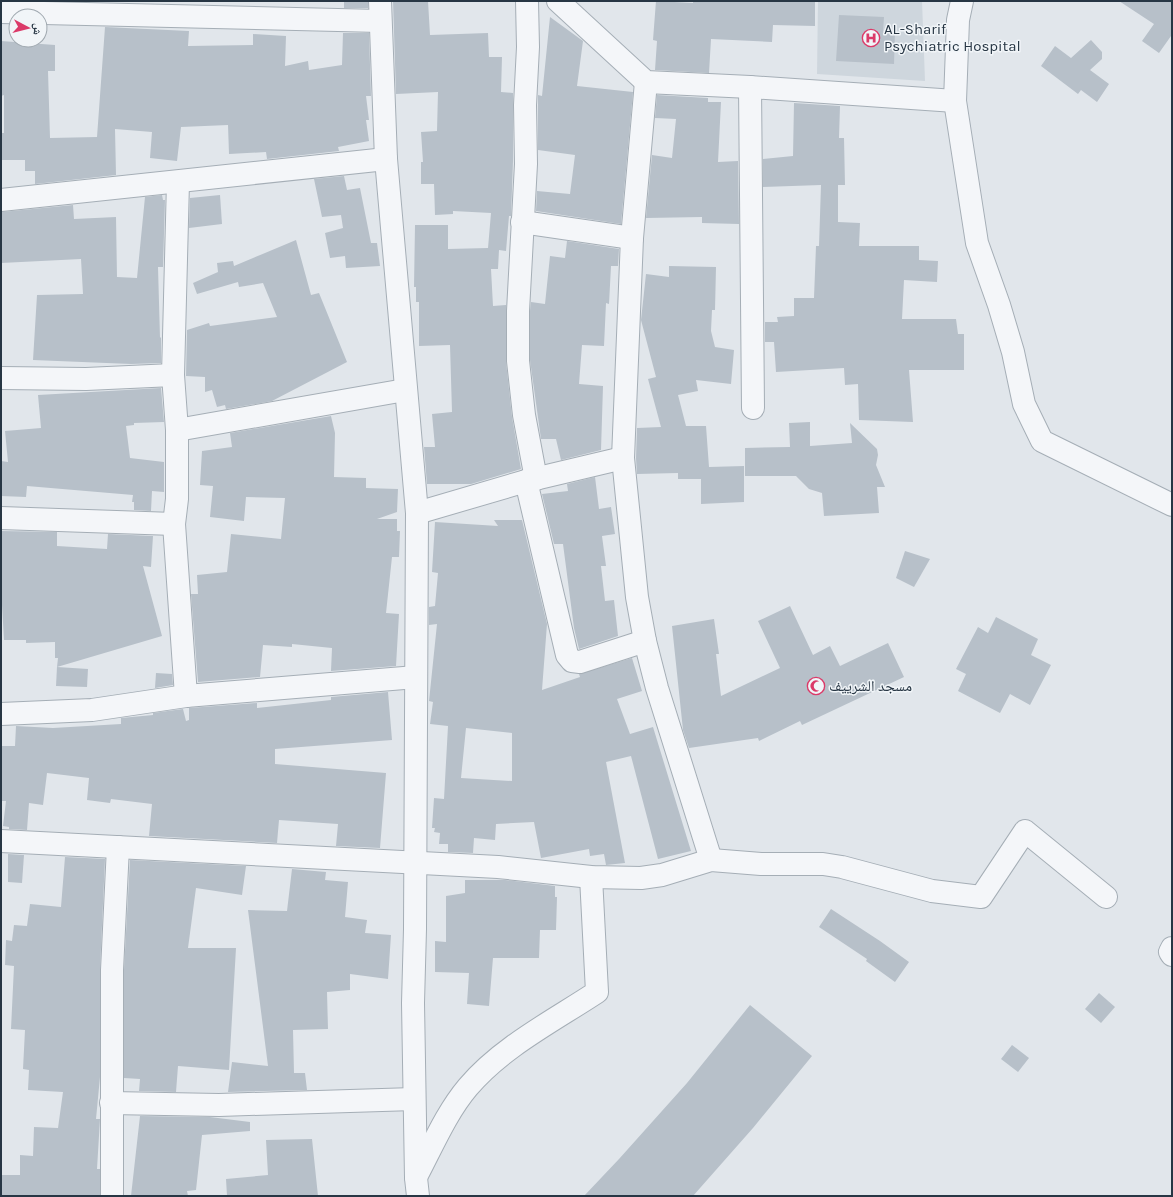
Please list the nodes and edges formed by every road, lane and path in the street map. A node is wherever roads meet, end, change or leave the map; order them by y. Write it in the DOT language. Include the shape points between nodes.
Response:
graph roads {
  1 [pos="527,1"];
  2 [pos="558,1"];
  3 [pos="962,1"];
  4 [pos="380,11"];
  5 [pos="1,12"];
  6 [pos="646,82"];
  7 [pos="750,87"];
  8 [pos="955,101"];
  9 [pos="386,160"];
  10 [pos="178,182"];
  11 [pos="1,200"];
  12 [pos="522,222"];
  13 [pos="632,238"];
  14 [pos="173,375"];
  15 [pos="1,378"];
  16 [pos="405,390"];
  17 [pos="753,408"];
  18 [pos="177,430"];
  19 [pos="623,458"];
  20 [pos="531,480"];
  21 [pos="1172,505"];
  22 [pos="417,513"];
  23 [pos="1,518"];
  24 [pos="174,524"];
  25 [pos="645,641"];
  26 [pos="416,677"];
  27 [pos="186,696"];
  28 [pos="1,714"];
  29 [pos="1,841"];
  30 [pos="118,847"];
  31 [pos="711,860"];
  32 [pos="415,864"];
  33 [pos="591,877"];
  34 [pos="1106,897"];
  35 [pos="1172,948"];
  36 [pos="1172,955"];
  37 [pos="414,1099"];
  38 [pos="111,1103"];
  39 [pos="417,1187"];
  40 [pos="112,1196"];
  1 -- 12 [label="street" via="526,164"];
  2 -- 6 [label="street"];
  3 -- 8 [label="street" via="958,20"];
  4 -- 5 [label="street"];
  4 -- 9 [label="street"];
  6 -- 7 [label="street"];
  6 -- 13 [label="street"];
  7 -- 8 [label="street"];
  7 -- 17 [label="street"];
  8 -- 21 [label="street" via="977,243 1011,346 1024,404 1042,441"];
  9 -- 10 [label="street"];
  9 -- 16 [label="street" via="399,293"];
  10 -- 11 [label="street"];
  10 -- 14 [label="street"];
  12 -- 13 [label="street"];
  12 -- 20 [label="street" via="518,361"];
  13 -- 19 [label="street"];
  14 -- 15 [label="street" via="86,380"];
  14 -- 18 [label="street"];
  16 -- 18 [label="street"];
  16 -- 22 [label="street"];
  18 -- 24 [label="street" via="177,499"];
  19 -- 20 [label="street"];
  19 -- 25 [label="street" via="637,597"];
  20 -- 22 [label="street"];
  20 -- 25 [label="street" via="567,655 572,661 580,662"];
  22 -- 26 [label="street"];
  23 -- 24 [label="street"];
  24 -- 27 [label="street"];
  25 -- 31 [label="street" via="657,688"];
  26 -- 27 [label="street"];
  26 -- 32 [label="street"];
  27 -- 28 [label="street" via="92,710"];
  29 -- 30 [label="street"];
  30 -- 32 [label="street"];
  30 -- 38 [label="street" via="112,970"];
  31 -- 33 [label="street" via="662,875 641,878"];
  31 -- 34 [label="street" via="761,864 823,864 932,891 981,897 1025,831"];
  32 -- 33 [label="street" via="524,869"];
  32 -- 37 [label="street"];
  33 -- 39 [label="street" via="597,992 505,1053 467,1088 454,1106"];
  35 -- 36 [label="street"];
  37 -- 38 [label="street" via="219,1105"];
  37 -- 39 [label="street"];
  38 -- 40 [label="street"];
}
